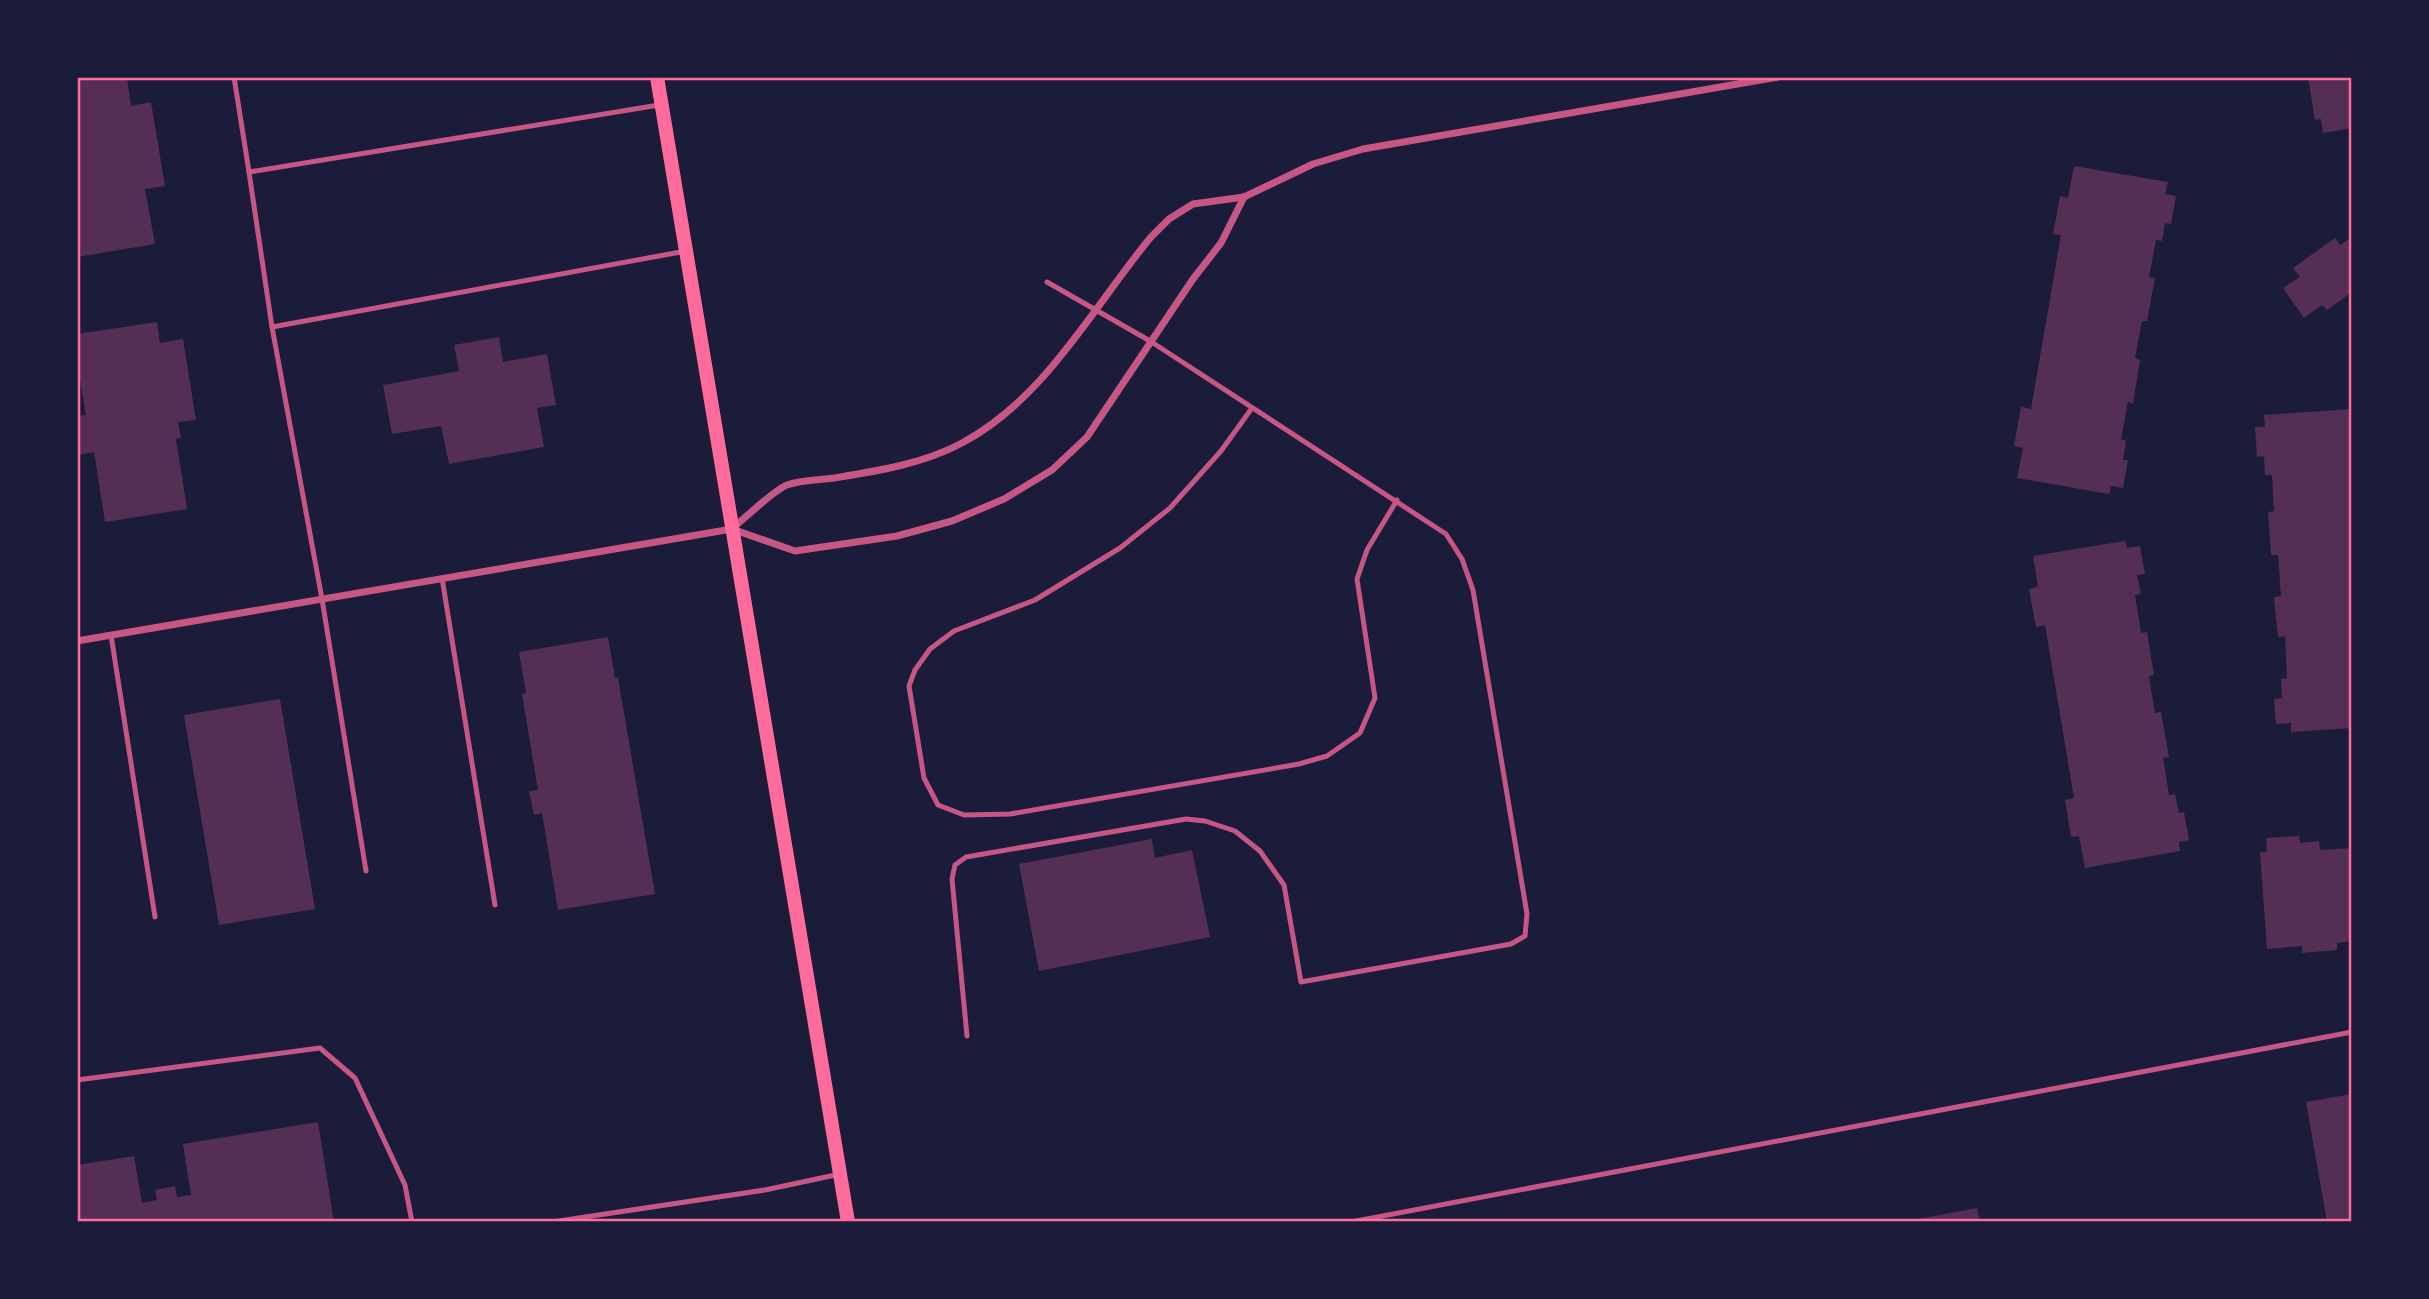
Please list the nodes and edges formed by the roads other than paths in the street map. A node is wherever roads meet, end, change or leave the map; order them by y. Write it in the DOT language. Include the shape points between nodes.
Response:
graph roads {
  1 [pos="234,77"];
  2 [pos="657,77"];
  3 [pos="1778,77"];
  4 [pos="662,104"];
  5 [pos="249,172"];
  6 [pos="1244,197"];
  7 [pos="686,251"];
  8 [pos="1047,282"];
  9 [pos="1095,309"];
  10 [pos="272,327"];
  11 [pos="1150,341"];
  12 [pos="1252,408"];
  13 [pos="1397,500"];
  14 [pos="732,528"];
  15 [pos="442,578"];
  16 [pos="322,599"];
  17 [pos="111,635"];
  18 [pos="77,641"];
  19 [pos="366,871"];
  20 [pos="495,905"];
  21 [pos="155,917"];
  22 [pos="2352,1032"];
  23 [pos="967,1036"];
  24 [pos="77,1080"];
  25 [pos="840,1174"];
  26 [pos="412,1222"];
  27 [pos="552,1222"];
  28 [pos="848,1222"];
  29 [pos="1351,1222"];
  1 -- 5 [label="lane"];
  2 -- 4 [label="main road"];
  3 -- 6 [label="street" via="1363,149 1313,164"];
  4 -- 5 [label="lane"];
  4 -- 7 [label="main road"];
  5 -- 10 [label="lane"];
  6 -- 9 [label="street" via="1193,204 1169,219"];
  6 -- 11 [label="street" via="1221,243"];
  7 -- 10 [label="lane"];
  7 -- 14 [label="main road"];
  8 -- 9 [label="lane"];
  9 -- 11 [label="lane"];
  9 -- 14 [label="street" via="1031,390 962,443 880,471 786,485"];
  10 -- 16 [label="lane"];
  11 -- 12 [label="lane"];
  11 -- 14 [label="street" via="1087,437 1052,470 1004,499 953,521 897,536 795,551"];
  12 -- 13 [label="lane"];
  12 -- 13 [label="lane" via="1221,452 1170,508 1120,548 1035,600 954,631 930,649 909,686 924,778 938,805 964,815 1010,814 1327,756 1360,733 1375,698 1357,579 1367,550"];
  13 -- 23 [label="lane" via="1446,534 1462,559 1473,590 1527,914 1525,936 1511,944 1301,982 1284,884 1260,851 1236,831 1186,819 966,857 955,865 952,879"];
  14 -- 15 [label="street"];
  14 -- 25 [label="main road"];
  15 -- 16 [label="street"];
  15 -- 20 [label="lane"];
  16 -- 17 [label="street"];
  16 -- 19 [label="lane"];
  17 -- 18 [label="street"];
  17 -- 21 [label="lane"];
  22 -- 29 [label="lane"];
  24 -- 26 [label="lane" via="320,1048 355,1079 405,1185"];
  25 -- 27 [label="lane"];
  25 -- 28 [label="main road"];
}
